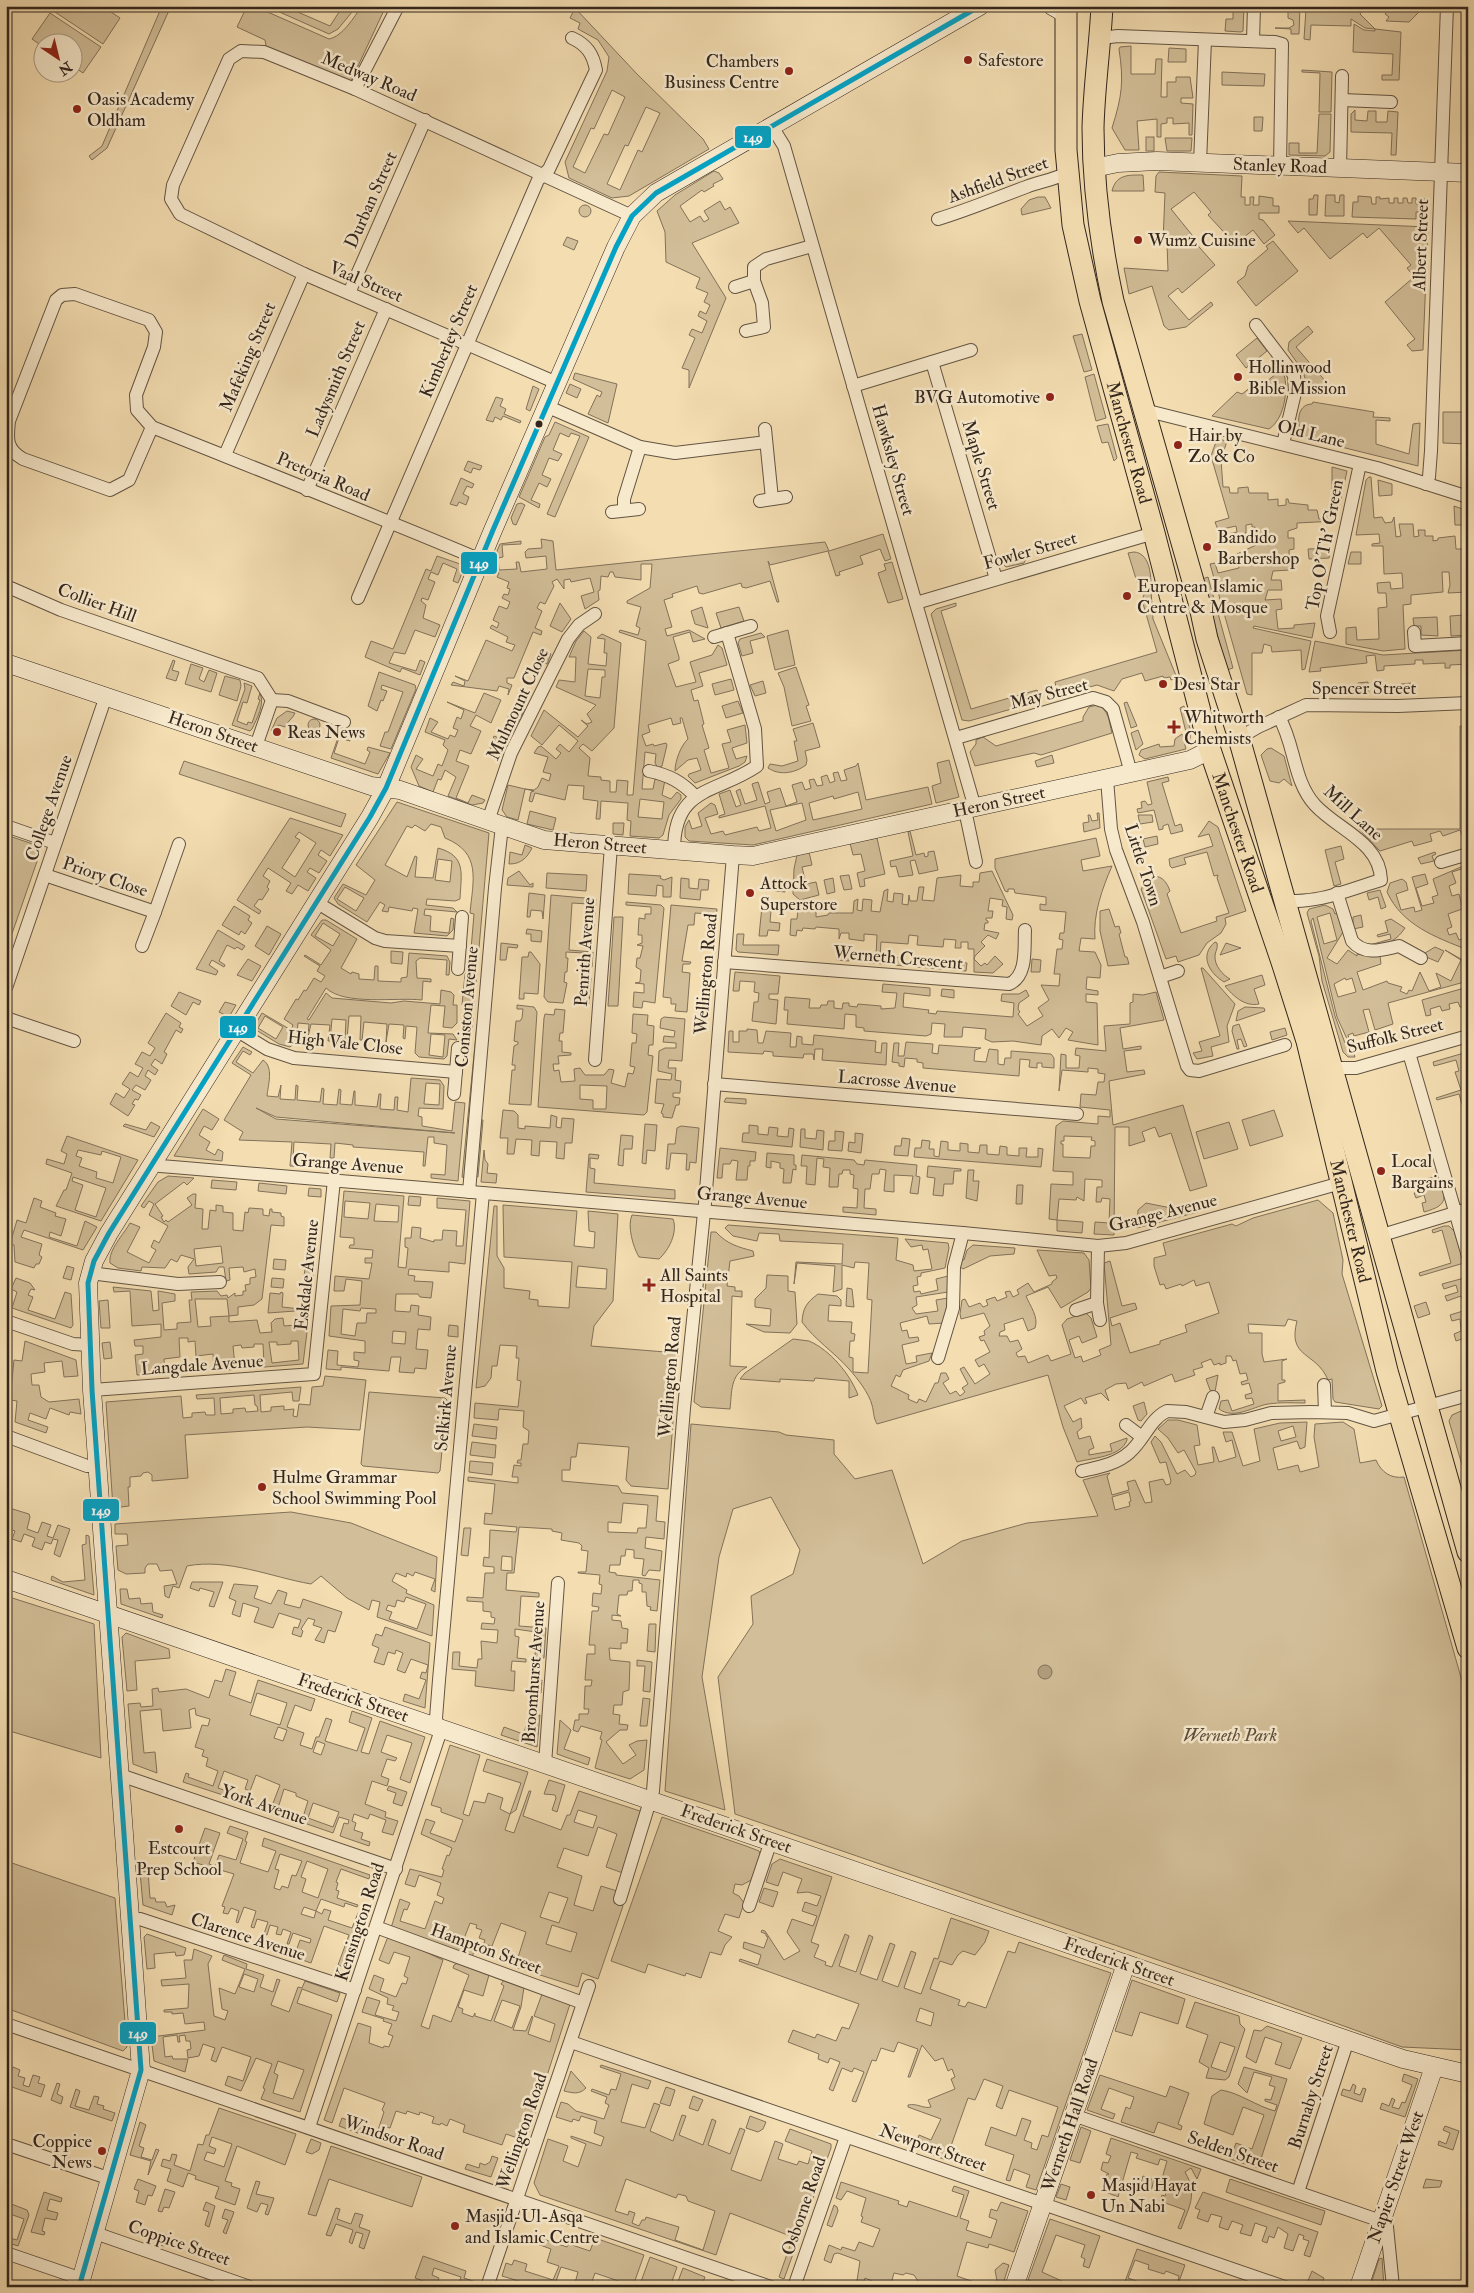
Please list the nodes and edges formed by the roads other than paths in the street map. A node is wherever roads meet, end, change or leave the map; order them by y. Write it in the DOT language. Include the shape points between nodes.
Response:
graph roads {
  1 [pos="398,6"];
  2 [pos="980,6"];
  3 [pos="1102,6"];
  4 [pos="1254,6"];
  5 [pos="1448,6"];
  6 [pos="1062,9"];
  7 [pos="572,38"];
  8 [pos="1101,38"];
  9 [pos="1205,40"];
  10 [pos="1253,41"];
  11 [pos="1342,76"];
  12 [pos="355,89"];
  13 [pos="1342,100"];
  14 [pos="1391,102"];
  15 [pos="424,120"];
  16 [pos="772,125"];
  17 [pos="1200,163"];
  18 [pos="1280,166"];
  19 [pos="1340,168"];
  20 [pos="1082,170"];
  21 [pos="1441,172"];
  22 [pos="1468,173"];
  23 [pos="544,175"];
  24 [pos="171,199"];
  25 [pos="632,216"];
  26 [pos="938,219"];
  27 [pos="812,246"];
  28 [pos="304,274"];
  29 [pos="754,281"];
  30 [pos="735,287"];
  31 [pos="348,293"];
  32 [pos="386,309"];
  33 [pos="1256,325"];
  34 [pos="746,331"];
  35 [pos="466,344"];
  36 [pos="971,350"];
  37 [pos="932,362"];
  38 [pos="557,383"];
  39 [pos="852,386"];
  40 [pos="546,406"];
  41 [pos="1144,410"];
  42 [pos="152,427"];
  43 [pos="765,429"];
  44 [pos="766,442"];
  45 [pos="1283,444"];
  46 [pos="640,447"];
  47 [pos="9,452"];
  48 [pos="225,455"];
  49 [pos="1360,464"];
  50 [pos="1426,484"];
  51 [pos="307,490"];
  52 [pos="786,497"];
  53 [pos="1468,497"];
  54 [pos="639,509"];
  55 [pos="389,523"];
  56 [pos="1154,533"];
  57 [pos="481,560"];
  58 [pos="996,579"];
  59 [pos="6,586"];
  60 [pos="358,598"];
  61 [pos="916,604"];
  62 [pos="595,614"];
  63 [pos="751,626"];
  64 [pos="1330,632"];
  65 [pos="1414,632"];
  66 [pos="727,633"];
  67 [pos="714,637"];
  68 [pos="1207,639"];
  69 [pos="1468,643"];
  70 [pos="6,663"];
  71 [pos="106,696"];
  72 [pos="272,700"];
  73 [pos="1468,703"];
  74 [pos="1279,717"];
  75 [pos="344,722"];
  76 [pos="956,738"];
  77 [pos="1239,738"];
  78 [pos="256,746"];
  79 [pos="1210,750"];
  80 [pos="649,771"];
  81 [pos="1131,773"];
  82 [pos="1107,779"];
  83 [pos="386,788"];
  84 [pos="696,797"];
  85 [pos="970,809"];
  86 [pos="495,824"];
  87 [pos="1234,824"];
  88 [pos="6,826"];
  89 [pos="55,843"];
  90 [pos="179,844"];
  91 [pos="610,846"];
  92 [pos="674,850"];
  93 [pos="1468,854"];
  94 [pos="733,855"];
  95 [pos="976,862"];
  96 [pos="1441,862"];
  97 [pos="45,875"];
  98 [pos="1337,894"];
  99 [pos="1283,900"];
  100 [pos="316,902"];
  101 [pos="155,912"];
  102 [pos="462,917"];
  103 [pos="1025,930"];
  104 [pos="142,946"];
  105 [pos="460,946"];
  106 [pos="1421,958"];
  107 [pos="724,962"];
  108 [pos="458,969"];
  109 [pos="1178,971"];
  110 [pos="1160,977"];
  111 [pos="6,988"];
  112 [pos="6,1018"];
  113 [pos="236,1030"];
  114 [pos="1468,1036"];
  115 [pos="74,1041"];
  116 [pos="1285,1045"];
  117 [pos="458,1048"];
  118 [pos="1409,1053"];
  119 [pos="595,1060"];
  120 [pos="1331,1068"];
  121 [pos="456,1072"];
  122 [pos="714,1084"];
  123 [pos="454,1094"];
  124 [pos="1077,1114"];
  125 [pos="153,1162"];
  126 [pos="334,1180"];
  127 [pos="1341,1183"];
  128 [pos="469,1192"];
  129 [pos="482,1193"];
  130 [pos="1462,1211"];
  131 [pos="704,1212"];
  132 [pos="963,1233"];
  133 [pos="1379,1236"];
  134 [pos="1098,1246"];
  135 [pos="1468,1256"];
  136 [pos="90,1273"];
  137 [pos="220,1282"];
  138 [pos="1097,1303"];
  139 [pos="1076,1310"];
  140 [pos="1100,1320"];
  141 [pos="6,1321"];
  142 [pos="1406,1335"];
  143 [pos="90,1345"];
  144 [pos="938,1358"];
  145 [pos="314,1374"];
  146 [pos="1324,1385"];
  147 [pos="92,1390"];
  148 [pos="1468,1395"];
  149 [pos="1213,1397"];
  150 [pos="1428,1407"];
  151 [pos="1326,1412"];
  152 [pos="1400,1415"];
  153 [pos="1206,1417"];
  154 [pos="1126,1425"];
  155 [pos="6,1436"];
  156 [pos="1142,1437"];
  157 [pos="98,1466"];
  158 [pos="1082,1471"];
  159 [pos="1426,1499"];
  160 [pos="1468,1552"];
  161 [pos="6,1579"];
  162 [pos="558,1583"];
  163 [pos="109,1614"];
  164 [pos="1468,1648"];
  165 [pos="438,1727"];
  166 [pos="545,1764"];
  167 [pos="120,1775"];
  168 [pos="651,1799"];
  169 [pos="771,1842"];
  170 [pos="396,1869"];
  171 [pos="620,1899"];
  172 [pos="749,1906"];
  173 [pos="130,1920"];
  174 [pos="376,1927"];
  175 [pos="1126,1964"];
  176 [pos="589,1986"];
  177 [pos="355,1990"];
  178 [pos="583,2004"];
  179 [pos="6,2024"];
  180 [pos="1348,2040"];
  181 [pos="570,2042"];
  182 [pos="1434,2067"];
  183 [pos="141,2070"];
  184 [pos="1468,2074"];
  185 [pos="1073,2115"];
  186 [pos="309,2127"];
  187 [pos="846,2137"];
  188 [pos="6,2144"];
  189 [pos="111,2179"];
  190 [pos="1298,2192"];
  191 [pos="517,2199"];
  192 [pos="1043,2205"];
  193 [pos="1381,2221"];
  194 [pos="96,2233"];
  195 [pos="6,2252"];
  196 [pos="80,2283"];
  197 [pos="250,2287"];
  198 [pos="487,2287"];
  199 [pos="771,2287"];
  200 [pos="794,2287"];
  201 [pos="1014,2287"];
  202 [pos="1285,2287"];
  203 [pos="1359,2287"];
  204 [pos="1393,2287"];
  1 -- 12 [label="street"];
  2 -- 16 [label="street"];
  3 -- 8 [label="highway"];
  4 -- 10 [label="street"];
  5 -- 21 [label="street, Albert Street"];
  6 -- 20 [label="highway, Manchester Road" via="1065,115"];
  7 -- 23 [label="street, Kimberley Street" via="590,50 596,70"];
  8 -- 9 [label="street"];
  8 -- 20 [label="highway" via="1097,68 1086,88"];
  9 -- 10 [label="street"];
  9 -- 17 [label="street"];
  10 -- 18 [label="street" via="1282,44"];
  11 -- 13 [label="street"];
  12 -- 15 [label="street, Medway Road"];
  12 -- 24 [label="street, Medway Road" via="264,52 250,50 235,55 229,59 173,185"];
  13 -- 14 [label="street"];
  13 -- 19 [label="street"];
  15 -- 23 [label="street, Medway Road"];
  15 -- 31 [label="street, Durban Street"];
  16 -- 25 [label="street" via="656,193"];
  16 -- 27 [label="street, Hawksley Street" via="784,146"];
  17 -- 18 [label="street, Stanley Road"];
  17 -- 20 [label="street, Stanley Road" via="1123,162"];
  18 -- 19 [label="street, Stanley Road"];
  19 -- 21 [label="street, Stanley Road"];
  20 -- 26 [label="street, Ashfield Street"];
  20 -- 41 [label="highway, Manchester Road"];
  20 -- 56 [label="highway, Manchester Road" via="1073,225 1090,301"];
  21 -- 22 [label="street, Stanley Road"];
  21 -- 50 [label="street, Albert Street" via="1431,450"];
  23 -- 25 [label="street, Medway Road"];
  23 -- 35 [label="street, Kimberley Street" via="538,180"];
  24 -- 28 [label="street, Vaal Street" via="176,211 185,218"];
  25 -- 38 [label="street"];
  27 -- 29 [label="street" via="760,262 754,267"];
  27 -- 39 [label="street, Hawksley Street"];
  28 -- 31 [label="street, Vaal Street"];
  28 -- 48 [label="street, Mafeking Street"];
  29 -- 30 [label="street"];
  29 -- 34 [label="street" via="762,303 764,327"];
  31 -- 32 [label="street, Vaal Street"];
  32 -- 35 [label="street, Vaal Street"];
  32 -- 51 [label="street, Ladysmith Street"];
  33 -- 45 [label="street" via="1294,375 1295,393"];
  35 -- 38 [label="street, Vaal Street"];
  35 -- 55 [label="street, Kimberley Street"];
  36 -- 37 [label="street"];
  37 -- 39 [label="street"];
  37 -- 58 [label="street, Maple Street"];
  38 -- 40 [label="street"];
  39 -- 61 [label="street, Hawksley Street"];
  40 -- 46 [label="street"];
  40 -- 57 [label="street"];
  41 -- 45 [label="street, Old Lane"];
  41 -- 68 [label="highway, Manchester Road"];
  42 -- 47 [label="street" via="129,480 110,490"];
  42 -- 47 [label="street" via="137,410 136,396 154,347 156,332 149,320 75,294 62,295 56,300 10,421"];
  42 -- 48 [label="street, Pretoria Road"];
  43 -- 44 [label="street"];
  44 -- 46 [label="street" via="675,453"];
  44 -- 52 [label="street" via="766,500"];
  45 -- 49 [label="street, Old Lane"];
  46 -- 54 [label="street" via="618,511"];
  48 -- 51 [label="street, Pretoria Road"];
  49 -- 50 [label="street, Old Lane"];
  49 -- 64 [label="street, Top O' Th' Green" via="1327,616"];
  50 -- 53 [label="street, Old Lane"];
  51 -- 55 [label="street, Pretoria Road"];
  55 -- 57 [label="street, Pretoria Road"];
  55 -- 60 [label="street, Kimberley Street"];
  56 -- 58 [label="street, Fowler Street"];
  56 -- 79 [label="highway, Manchester Road"];
  57 -- 83 [label="street"];
  58 -- 61 [label="street, Fowler Street"];
  59 -- 72 [label="street, Collier Hill" via="61,610 258,678"];
  61 -- 76 [label="street, Hawksley Street"];
  62 -- 86 [label="street, Mulmount Close" via="578,624 568,639 511,754"];
  63 -- 66 [label="street"];
  65 -- 69 [label="street" via="1415,646"];
  66 -- 67 [label="street"];
  66 -- 84 [label="street" via="756,729 757,766"];
  68 -- 77 [label="highway, Manchester Road"];
  68 -- 79 [label="highway" via="1204,662 1217,719"];
  70 -- 71 [label="street, Heron Street"];
  71 -- 78 [label="street, Heron Street"];
  71 -- 89 [label="street, College Avenue"];
  72 -- 75 [label="street" via="288,701"];
  72 -- 78 [label="street"];
  73 -- 74 [label="street, Spencer Street" via="1306,705"];
  74 -- 77 [label="street, Spencer Street"];
  74 -- 98 [label="street, Mill Lane" via="1289,736 1308,796 1321,811 1374,854 1381,871 1381,880"];
  76 -- 81 [label="street, May Street" via="1093,698 1100,699 1113,709"];
  76 -- 85 [label="street, Hawksley Street"];
  77 -- 79 [label="highway"];
  77 -- 87 [label="highway" via="1227,756 1240,807"];
  77 -- 99 [label="highway, Manchester Road"];
  78 -- 83 [label="street, Heron Street" via="371,786"];
  79 -- 81 [label="street, Heron Street" via="1190,760"];
  79 -- 87 [label="highway, Manchester Road"];
  80 -- 84 [label="street" via="668,768"];
  81 -- 82 [label="street, Heron Street"];
  82 -- 85 [label="street, Heron Street"];
  82 -- 110 [label="street, Little Town" via="1110,829"];
  83 -- 86 [label="street, Heron Street"];
  83 -- 100 [label="street"];
  84 -- 92 [label="street" via="678,819 674,830"];
  85 -- 94 [label="street, Heron Street" via="753,856"];
  85 -- 95 [label="street, Hawksley Street"];
  86 -- 91 [label="street, Heron Street" via="544,840"];
  86 -- 128 [label="street, Coniston Avenue" via="495,888"];
  87 -- 127 [label="highway, Manchester Road" via="1307,1041"];
  88 -- 89 [label="street"];
  89 -- 97 [label="street, College Avenue"];
  90 -- 101 [label="street, Priory Close"];
  91 -- 92 [label="street, Heron Street"];
  91 -- 119 [label="street, Penrith Avenue"];
  92 -- 94 [label="street, Heron Street"];
  93 -- 96 [label="street"];
  94 -- 107 [label="street, Wellington Road"];
  97 -- 101 [label="street, Priory Close"];
  97 -- 111 [label="street, College Avenue"];
  98 -- 99 [label="street" via="1304,902"];
  98 -- 106 [label="street" via="1355,945 1375,952 1402,941"];
  99 -- 120 [label="highway, Manchester Road"];
  100 -- 105 [label="street" via="374,938"];
  100 -- 113 [label="street"];
  101 -- 104 [label="street, Priory Close"];
  102 -- 105 [label="street"];
  103 -- 107 [label="street, Werneth Crescent" via="1021,974 1009,984"];
  105 -- 108 [label="street"];
  107 -- 122 [label="street, Wellington Road"];
  109 -- 110 [label="street"];
  110 -- 116 [label="street, Little Town" via="1190,1070 1199,1071"];
  112 -- 115 [label="street"];
  113 -- 121 [label="street, High Vale Close" via="267,1049 294,1058"];
  113 -- 125 [label="street"];
  114 -- 118 [label="street, Suffolk Street"];
  117 -- 121 [label="street"];
  118 -- 120 [label="street, Suffolk Street" via="1360,1066"];
  118 -- 130 [label="street"];
  120 -- 133 [label="highway, Manchester Road"];
  121 -- 123 [label="street"];
  122 -- 124 [label="street, Lacrosse Avenue"];
  122 -- 131 [label="street, Wellington Road"];
  125 -- 126 [label="street, Grange Avenue" via="160,1166"];
  125 -- 136 [label="street" via="109,1233"];
  126 -- 128 [label="street, Grange Avenue"];
  126 -- 145 [label="street, Eskdale Avenue"];
  127 -- 134 [label="street, Grange Avenue" via="1126,1243"];
  127 -- 152 [label="highway, Manchester Road"];
  128 -- 129 [label="street, Grange Avenue"];
  129 -- 131 [label="street, Grange Avenue"];
  129 -- 165 [label="street, Selkirk Avenue" via="442,1634"];
  130 -- 133 [label="street"];
  130 -- 135 [label="street"];
  131 -- 132 [label="street, Grange Avenue"];
  131 -- 168 [label="street, Wellington Road"];
  132 -- 134 [label="street, Grange Avenue"];
  132 -- 144 [label="street" via="954,1267 950,1341"];
  133 -- 142 [label="highway, Manchester Road"];
  134 -- 138 [label="street"];
  136 -- 137 [label="street" via="178,1284"];
  136 -- 143 [label="street" via="87,1292"];
  138 -- 139 [label="street"];
  138 -- 140 [label="street"];
  141 -- 143 [label="street" via="73,1344"];
  142 -- 150 [label="highway, Manchester Road"];
  142 -- 152 [label="highway" via="1399,1351 1410,1392"];
  143 -- 147 [label="street"];
  145 -- 147 [label="street, Langdale Avenue"];
  146 -- 151 [label="street"];
  147 -- 157 [label="street"];
  148 -- 150 [label="street"];
  149 -- 153 [label="street"];
  150 -- 152 [label="street"];
  150 -- 159 [label="highway" via="1419,1420 1420,1440 1432,1481"];
  150 -- 160 [label="highway, Manchester Road"];
  151 -- 152 [label="street" via="1348,1413 1374,1421"];
  151 -- 153 [label="street" via="1271,1413 1236,1422"];
  152 -- 159 [label="highway, Manchester Road"];
  153 -- 156 [label="street" via="1167,1411 1155,1419"];
  154 -- 156 [label="street"];
  155 -- 157 [label="street" via="87,1466"];
  156 -- 158 [label="street" via="1122,1459"];
  157 -- 163 [label="street"];
  159 -- 164 [label="highway, Manchester Road"];
  161 -- 163 [label="street, Frederick Street"];
  162 -- 166 [label="street, Broomhurst Avenue"];
  163 -- 165 [label="street, Frederick Street"];
  163 -- 167 [label="street"];
  165 -- 166 [label="street, Frederick Street"];
  165 -- 170 [label="street, Kensington Road" via="439,1736"];
  166 -- 168 [label="street, Frederick Street"];
  167 -- 170 [label="street, York Avenue"];
  167 -- 173 [label="street"];
  168 -- 169 [label="street, Frederick Street"];
  168 -- 171 [label="street, Wellington Road"];
  169 -- 172 [label="street" via="749,1892"];
  169 -- 175 [label="street, Frederick Street"];
  170 -- 174 [label="street, Kensington Road"];
  173 -- 177 [label="street, Clarence Avenue" via="140,1919"];
  173 -- 183 [label="street"];
  174 -- 177 [label="street, Kensington Road"];
  174 -- 178 [label="street, Hampton Street"];
  175 -- 180 [label="street, Frederick Street"];
  175 -- 185 [label="street, Werneth Hall Road"];
  176 -- 178 [label="street, Wellington Road"];
  177 -- 186 [label="street, Kensington Road"];
  178 -- 181 [label="street, Wellington Road"];
  179 -- 183 [label="street, Windsor Road"];
  180 -- 182 [label="street, Frederick Street"];
  180 -- 190 [label="street, Burnaby Street"];
  181 -- 187 [label="street, Newport Street"];
  181 -- 191 [label="street, Wellington Road"];
  182 -- 184 [label="street, Frederick Street"];
  182 -- 193 [label="street, Napier Street West"];
  183 -- 186 [label="street, Windsor Road"];
  183 -- 189 [label="street"];
  185 -- 190 [label="street, Selden Street"];
  185 -- 192 [label="street, Werneth Hall Road"];
  186 -- 191 [label="street, Windsor Road"];
  187 -- 192 [label="street, Newport Street"];
  187 -- 200 [label="street, Osborne Road"];
  188 -- 189 [label="street"];
  189 -- 194 [label="street"];
  190 -- 193 [label="street, Selden Street"];
  191 -- 198 [label="street, Wellington Road"];
  191 -- 199 [label="street, Windsor Road"];
  192 -- 201 [label="street, Werneth Hall Road"];
  192 -- 202 [label="street, Newport Street"];
  193 -- 203 [label="street, Napier Street West"];
  193 -- 204 [label="street" via="1387,2227"];
  194 -- 196 [label="street"];
  194 -- 197 [label="street, Coppice Street"];
  195 -- 196 [label="street"];
}
